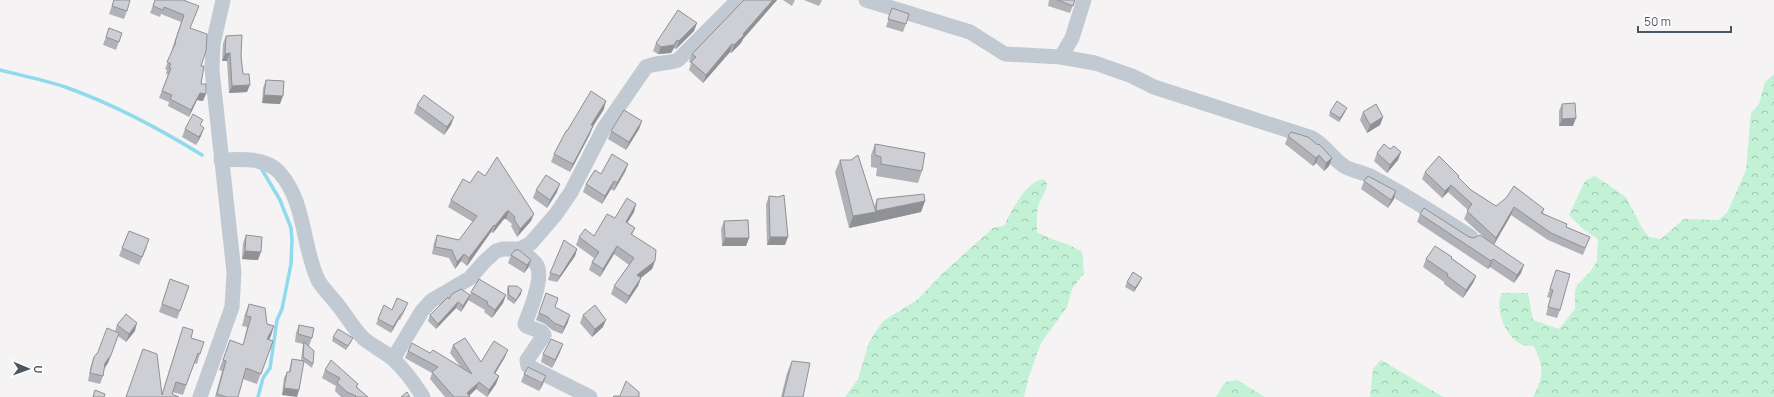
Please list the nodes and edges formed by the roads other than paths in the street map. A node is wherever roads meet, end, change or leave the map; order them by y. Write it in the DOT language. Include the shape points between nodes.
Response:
graph roads {
  1 [pos="223,0"];
  2 [pos="866,0"];
  3 [pos="1084,0"];
  4 [pos="729,2"];
  5 [pos="1061,57"];
  6 [pos="222,165"];
  7 [pos="1471,237"];
  8 [pos="520,249"];
  9 [pos="393,359"];
  10 [pos="200,397"];
  11 [pos="423,397"];
  12 [pos="590,397"];
  1 -- 6 [label="street" via="213,44 212,70"];
  2 -- 5 [label="street" via="970,32 1005,54"];
  3 -- 5 [label="street" via="1072,38"];
  4 -- 8 [label="street" via="678,60 670,63 653,63 646,67 604,128 556,214 531,243"];
  5 -- 7 [label="street" via="1095,63 1154,87 1312,138 1327,148 1345,167 1370,176"];
  6 -- 9 [label="street" via="241,159 258,161 278,172 290,189 300,214 319,282 345,313 354,329"];
  6 -- 10 [label="street" via="234,292 232,307"];
  8 -- 9 [label="street" via="496,251 470,278 431,301 422,311"];
  8 -- 12 [label="street" via="537,265 538,274 538,285 526,326 544,335 527,360 528,366"];
  9 -- 11 [label="street"];
}
